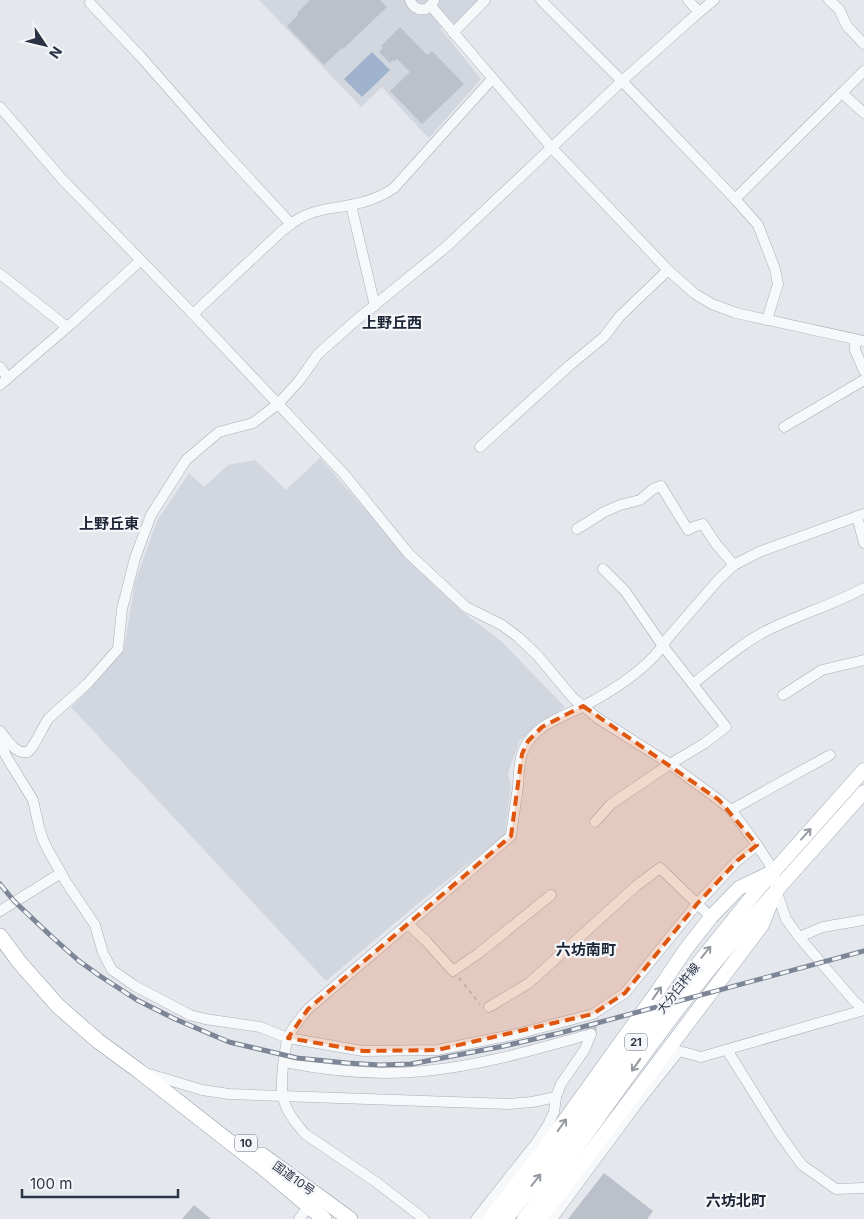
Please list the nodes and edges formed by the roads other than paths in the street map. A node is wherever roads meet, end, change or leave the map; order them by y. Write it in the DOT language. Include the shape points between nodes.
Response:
graph roads {
  1 [pos="410,0"];
  2 [pos="485,0"];
  3 [pos="541,0"];
  4 [pos="688,0"];
  5 [pos="714,0"];
  6 [pos="829,0"];
  7 [pos="90,3"];
  8 [pos="433,3"];
  9 [pos="699,12"];
  10 [pos="453,33"];
  11 [pos="864,44"];
  12 [pos="864,71"];
  13 [pos="492,79"];
  14 [pos="622,81"];
  15 [pos="842,93"];
  16 [pos="0,107"];
  17 [pos="864,113"];
  18 [pos="552,148"];
  19 [pos="735,198"];
  20 [pos="351,205"];
  21 [pos="291,224"];
  22 [pos="141,260"];
  23 [pos="668,270"];
  24 [pos="0,274"];
  25 [pos="375,306"];
  26 [pos="193,314"];
  27 [pos="767,320"];
  28 [pos="67,327"];
  29 [pos="859,341"];
  30 [pos="0,368"];
  31 [pos="864,371"];
  32 [pos="864,380"];
  33 [pos="4,382"];
  34 [pos="278,404"];
  35 [pos="784,427"];
  36 [pos="480,447"];
  37 [pos="861,515"];
  38 [pos="577,529"];
  39 [pos="864,544"];
  40 [pos="734,565"];
  41 [pos="603,569"];
  42 [pos="864,588"];
  43 [pos="663,646"];
  44 [pos="864,660"];
  45 [pos="693,684"];
  46 [pos="782,695"];
  47 [pos="583,706"];
  48 [pos="0,731"];
  49 [pos="0,742"];
  50 [pos="830,756"];
  51 [pos="670,764"];
  52 [pos="864,770"];
  53 [pos="864,792"];
  54 [pos="730,810"];
  55 [pos="595,822"];
  56 [pos="757,845"];
  57 [pos="774,871"];
  58 [pos="61,873"];
  59 [pos="776,890"];
  60 [pos="551,896"];
  61 [pos="697,904"];
  62 [pos="0,910"];
  63 [pos="711,917"];
  64 [pos="864,920"];
  65 [pos="408,924"];
  66 [pos="0,936"];
  67 [pos="798,937"];
  68 [pos="489,1007"];
  69 [pos="864,1010"];
  70 [pos="288,1038"];
  71 [pos="727,1050"];
  72 [pos="284,1062"];
  73 [pos="139,1071"];
  74 [pos="282,1096"];
  75 [pos="556,1097"];
  76 [pos="638,1097"];
  77 [pos="864,1188"];
  78 [pos="304,1213"];
  79 [pos="324,1219"];
  80 [pos="350,1219"];
  81 [pos="424,1219"];
  82 [pos="476,1219"];
  83 [pos="490,1219"];
  84 [pos="506,1219"];
  85 [pos="524,1219"];
  86 [pos="540,1219"];
  87 [pos="552,1219"];
  1 -- 8 [label="street" via="419,10 427,9"];
  2 -- 10 [label="street"];
  3 -- 14 [label="street"];
  4 -- 9 [label="street"];
  5 -- 9 [label="street"];
  6 -- 11 [label="street"];
  7 -- 21 [label="street"];
  8 -- 10 [label="street"];
  9 -- 14 [label="street"];
  10 -- 13 [label="street"];
  12 -- 15 [label="street"];
  13 -- 18 [label="street"];
  13 -- 20 [label="street" via="394,188 377,198"];
  14 -- 18 [label="street"];
  14 -- 19 [label="street"];
  15 -- 17 [label="street"];
  15 -- 19 [label="street"];
  16 -- 22 [label="street" via="62,178"];
  18 -- 23 [label="street"];
  18 -- 25 [label="street" via="446,247"];
  19 -- 27 [label="street" via="758,225 775,269 778,284"];
  20 -- 21 [label="street" via="308,214"];
  20 -- 25 [label="street"];
  21 -- 26 [label="street"];
  22 -- 26 [label="street"];
  22 -- 28 [label="street"];
  23 -- 27 [label="street" via="703,300 728,311"];
  23 -- 36 [label="street" via="620,316 604,337"];
  24 -- 28 [label="street"];
  25 -- 34 [label="street" via="318,354"];
  26 -- 34 [label="street"];
  27 -- 29 [label="street"];
  28 -- 33 [label="street"];
  29 -- 31 [label="street" via="855,350"];
  30 -- 33 [label="street"];
  32 -- 35 [label="street"];
  34 -- 47 [label="street" via="344,474 409,554 466,607 518,637"];
  34 -- 48 [label="street" via="253,423 219,432 186,460 151,515 135,558 122,609 118,649 87,684 49,718 28,752 14,748"];
  37 -- 39 [label="street"];
  37 -- 40 [label="street" via="759,552"];
  38 -- 40 [label="street" via="604,512 640,500 661,486 688,530 703,524"];
  40 -- 43 [label="street"];
  41 -- 43 [label="street" via="625,591"];
  42 -- 45 [label="street" via="771,628"];
  43 -- 45 [label="street"];
  43 -- 47 [label="street" via="628,680"];
  44 -- 46 [label="street" via="822,670"];
  45 -- 51 [label="street" via="726,727"];
  47 -- 51 [label="street"];
  47 -- 65 [label="street" via="542,727 528,741 522,754 511,836"];
  49 -- 58 [label="street" via="33,800 42,840"];
  50 -- 54 [label="street"];
  51 -- 54 [label="street"];
  51 -- 55 [label="street" via="611,804"];
  57 -- 52 [label="main road, 大分臼杵線 / 21, one-way"];
  53 -- 59 [label="main road, 大分臼杵線 / 21"];
  54 -- 56 [label="street"];
  56 -- 57 [label="street"];
  56 -- 61 [label="street" via="737,861"];
  57 -- 59 [label="street"];
  57 -- 63 [label="main road" via="739,888"];
  84 -- 57 [label="main road, 大分臼杵線 / 21, one-way" via="635,1044"];
  58 -- 62 [label="street"];
  58 -- 70 [label="street" via="95,925 106,960 121,977 190,1015 260,1027"];
  59 -- 67 [label="street" via="786,919"];
  59 -- 76 [label="main road" via="762,926"];
  59 -- 85 [label="main road, 大分臼杵線 / 21, one-way" via="682,1004"];
  60 -- 65 [label="street" via="453,971"];
  61 -- 63 [label="street"];
  61 -- 68 [label="street" via="660,868 529,984"];
  61 -- 70 [label="street" via="626,993 593,1014 517,1034 436,1050 363,1051"];
  83 -- 63 [label="main road, one-way"];
  64 -- 67 [label="street" via="823,927"];
  65 -- 70 [label="street" via="308,1009"];
  66 -- 73 [label="highway, 国道10号 / 10" via="58,1006"];
  67 -- 69 [label="street"];
  69 -- 71 [label="street"];
  70 -- 72 [label="street"];
  71 -- 76 [label="street" via="701,1057 679,1052"];
  71 -- 77 [label="street" via="802,1166 836,1189"];
  72 -- 74 [label="street"];
  72 -- 75 [label="street" via="334,1070 423,1072 476,1063 591,1034 585,1050 561,1084"];
  73 -- 74 [label="street" via="202,1090"];
  73 -- 78 [label="highway, 国道10号 / 10" via="267,1171"];
  73 -- 80 [label="highway, 国道10号 / 10"];
  74 -- 75 [label="street" via="509,1104"];
  74 -- 81 [label="street" via="305,1134"];
  75 -- 82 [label="street" via="554,1112 541,1136"];
  76 -- 86 [label="main road"];
  76 -- 87 [label="street"];
  78 -- 79 [label="highway, 国道10号 / 10"];
}
